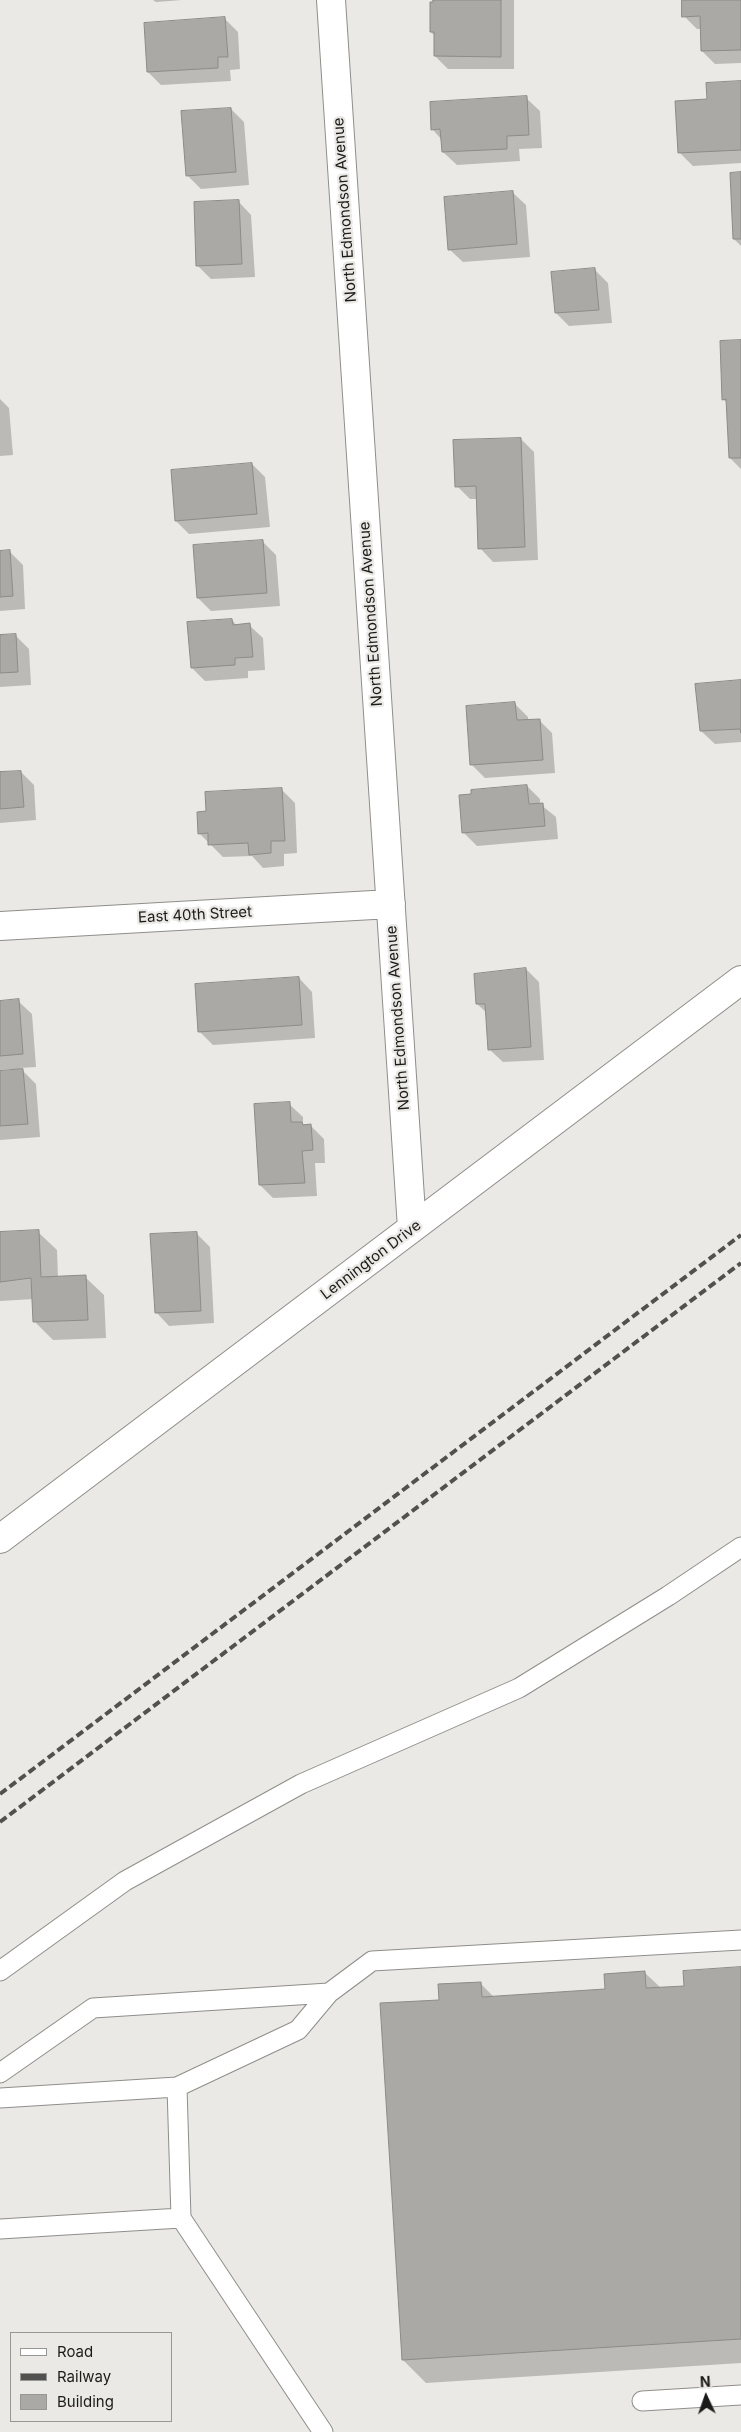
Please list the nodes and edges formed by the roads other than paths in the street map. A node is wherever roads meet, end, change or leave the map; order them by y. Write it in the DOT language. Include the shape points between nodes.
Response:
graph roads {
  1 [pos="331,0"];
  2 [pos="390,904"];
  3 [pos="0,926"];
  4 [pos="741,980"];
  5 [pos="412,1228"];
  6 [pos="0,1539"];
  7 [pos="741,1547"];
  8 [pos="741,1940"];
  9 [pos="0,1971"];
  10 [pos="329,1993"];
  11 [pos="0,2073"];
  12 [pos="177,2087"];
  13 [pos="0,2098"];
  14 [pos="181,2218"];
  15 [pos="0,2229"];
  16 [pos="741,2395"];
  17 [pos="642,2401"];
  18 [pos="323,2432"];
  1 -- 2 [label="street, North Edmondson Avenue"];
  2 -- 3 [label="street, East 40th Street"];
  2 -- 5 [label="street, North Edmondson Avenue"];
  4 -- 5 [label="street, Lennington Drive"];
  5 -- 6 [label="street, Lennington Drive"];
  7 -- 9 [label="lane" via="519,1688 302,1784 125,1881"];
  8 -- 10 [label="lane" via="372,1961"];
  10 -- 11 [label="lane" via="93,2008"];
  10 -- 12 [label="lane" via="298,2030"];
  12 -- 13 [label="lane"];
  12 -- 14 [label="lane"];
  14 -- 15 [label="lane"];
  14 -- 18 [label="lane"];
  16 -- 17 [label="lane"];
}
